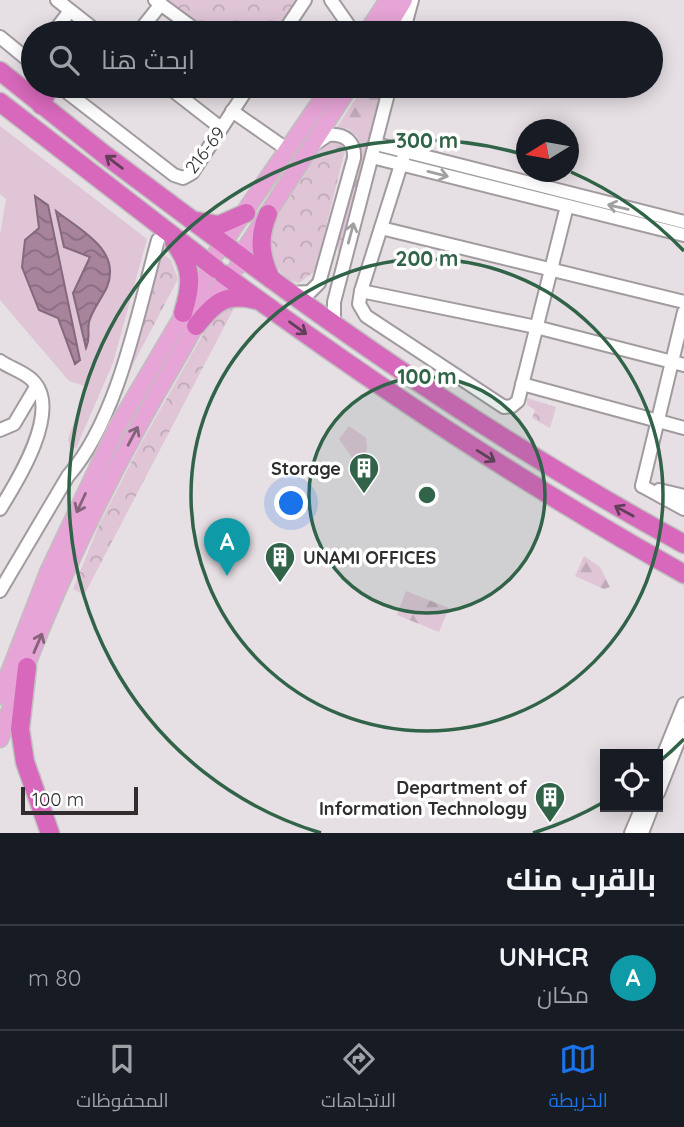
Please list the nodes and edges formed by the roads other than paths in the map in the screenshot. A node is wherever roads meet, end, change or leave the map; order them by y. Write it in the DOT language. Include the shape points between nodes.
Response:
graph roads {
  1 [pos="57,0"];
  2 [pos="304,0"];
  3 [pos="331,0"];
  4 [pos="388,0"];
  5 [pos="404,0"];
  6 [pos="412,0"];
  7 [pos="158,2"];
  8 [pos="70,11"];
  9 [pos="62,21"];
  10 [pos="83,21"];
  11 [pos="146,21"];
  12 [pos="184,21"];
  13 [pos="291,21"];
  14 [pos="346,21"];
  15 [pos="374,21"];
  16 [pos="391,21"];
  17 [pos="406,21"];
  18 [pos="0,37"];
  19 [pos="21,53"];
  20 [pos="0,71"];
  21 [pos="21,88"];
  22 [pos="33,98"];
  23 [pos="44,98"];
  24 [pos="75,98"];
  25 [pos="182,98"];
  26 [pos="241,98"];
  27 [pos="323,98"];
  28 [pos="342,98"];
  29 [pos="387,98"];
  30 [pos="41,105"];
  31 [pos="3,106"];
  32 [pos="232,111"];
  33 [pos="221,128"];
  34 [pos="288,149"];
  35 [pos="309,151"];
  36 [pos="374,151"];
  37 [pos="403,158"];
  38 [pos="567,206"];
  39 [pos="268,214"];
  40 [pos="187,216"];
  41 [pos="243,217"];
  42 [pos="381,228"];
  43 [pos="681,228"];
  44 [pos="256,231"];
  45 [pos="161,234"];
  46 [pos="331,244"];
  47 [pos="226,262"];
  48 [pos="342,265"];
  49 [pos="550,267"];
  50 [pos="271,279"];
  51 [pos="361,291"];
  52 [pos="291,293"];
  53 [pos="684,302"];
  54 [pos="263,303"];
  55 [pos="684,312"];
  56 [pos="190,320"];
  57 [pos="334,323"];
  58 [pos="536,327"];
  59 [pos="0,361"];
  60 [pos="678,363"];
  61 [pos="522,384"];
  62 [pos="36,387"];
  63 [pos="657,421"];
  64 [pos="684,428"];
  65 [pos="0,430"];
  66 [pos="642,486"];
  67 [pos="684,496"];
  68 [pos="0,509"];
  69 [pos="684,509"];
  70 [pos="684,544"];
  71 [pos="684,573"];
  72 [pos="0,591"];
  73 [pos="27,667"];
  74 [pos="0,695"];
  75 [pos="684,704"];
  76 [pos="684,727"];
  77 [pos="1,732"];
  78 [pos="663,756"];
  79 [pos="663,780"];
  80 [pos="640,812"];
  81 [pos="650,812"];
  82 [pos="50,833"];
  83 [pos="631,833"];
  84 [pos="642,833"];
  1 -- 8 [label="street"];
  2 -- 13 [label="street"];
  3 -- 14 [label="street"];
  4 -- 15 [label="main road"];
  5 -- 16 [label="main road"];
  6 -- 17 [label="street"];
  7 -- 11 [label="street"];
  7 -- 12 [label="street"];
  8 -- 9 [label="street"];
  8 -- 10 [label="street"];
  18 -- 19 [label="street"];
  20 -- 21 [label="highway"];
  22 -- 30 [label="highway"];
  23 -- 30 [label="highway"];
  24 -- 33 [label="street, 216-69" via="183,178 192,173"];
  25 -- 33 [label="street"];
  26 -- 32 [label="street, 216-69"];
  27 -- 34 [label="main road"];
  28 -- 35 [label="main road"];
  29 -- 36 [label="street"];
  40 -- 30 [label="highway, one-way"];
  31 -- 45 [label="highway"];
  32 -- 33 [label="street, 216-69"];
  32 -- 34 [label="street"];
  34 -- 41 [label="main road"];
  35 -- 39 [label="main road"];
  35 -- 46 [label="street" via="332,134 345,137 353,148"];
  36 -- 37 [label="street"];
  48 -- 36 [label="street, one-way"];
  37 -- 38 [label="street, one-way"];
  37 -- 42 [label="street"];
  43 -- 37 [label="street, one-way"];
  38 -- 43 [label="street"];
  38 -- 49 [label="street"];
  39 -- 44 [label="main road"];
  39 -- 50 [label="highway" via="260,243"];
  40 -- 41 [label="highway" via="219,225"];
  40 -- 47 [label="highway"];
  41 -- 44 [label="main road" via="245,231"];
  41 -- 47 [label="main road"];
  42 -- 49 [label="street"];
  42 -- 51 [label="street"];
  44 -- 47 [label="main road"];
  45 -- 47 [label="highway"];
  45 -- 56 [label="highway" via="185,257 190,270"];
  45 -- 72 [label="street" via="111,400 79,464"];
  46 -- 48 [label="street" via="331,264"];
  46 -- 52 [label="street" via="317,286 307,293"];
  47 -- 50 [label="highway"];
  47 -- 54 [label="highway"];
  47 -- 56 [label="main road"];
  48 -- 57 [label="street"];
  49 -- 53 [label="street"];
  49 -- 58 [label="street"];
  50 -- 52 [label="highway"];
  51 -- 58 [label="street"];
  51 -- 61 [label="street" via="359,304 366,316 500,405 516,404"];
  52 -- 57 [label="highway"];
  54 -- 56 [label="highway" via="244,297 223,299"];
  54 -- 71 [label="highway, one-way" via="416,412 569,509"];
  55 -- 60 [label="street"];
  73 -- 56 [label="main road, one-way" via="117,467"];
  56 -- 74 [label="main road, one-way" via="117,427 49,570"];
  70 -- 57 [label="highway, one-way" via="594,495"];
  58 -- 60 [label="street"];
  58 -- 61 [label="street"];
  59 -- 62 [label="street" via="34,381"];
  60 -- 63 [label="street"];
  61 -- 63 [label="street"];
  62 -- 65 [label="street" via="14,424"];
  62 -- 68 [label="street" via="42,403 39,435"];
  63 -- 64 [label="street"];
  63 -- 66 [label="street"];
  66 -- 67 [label="street"];
  66 -- 69 [label="street"];
  73 -- 77 [label="main road"];
  73 -- 82 [label="highway" via="20,729 25,762"];
  75 -- 78 [label="street"];
  76 -- 79 [label="street"];
  80 -- 83 [label="street"];
  81 -- 84 [label="street"];
}
